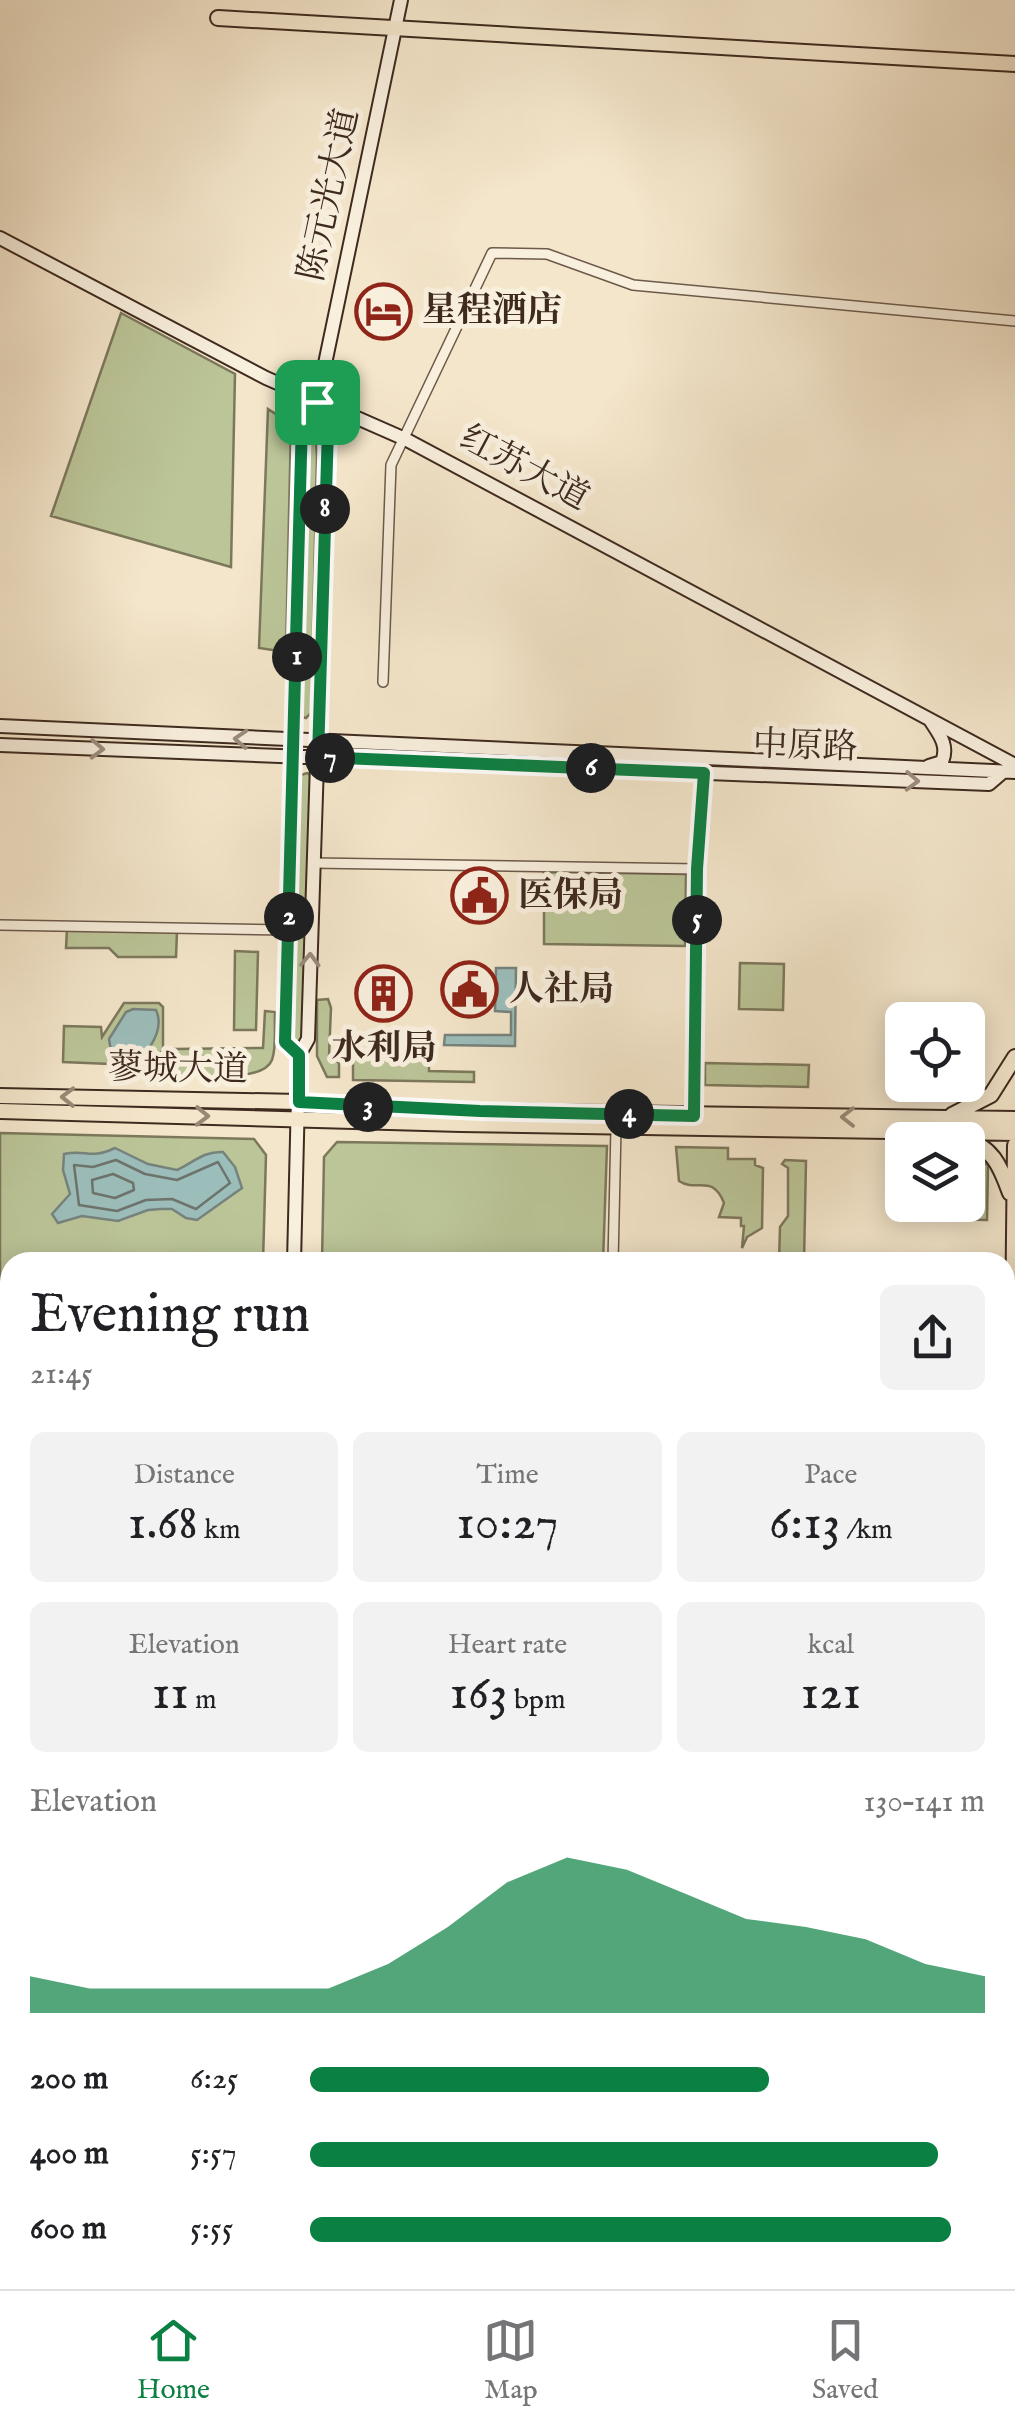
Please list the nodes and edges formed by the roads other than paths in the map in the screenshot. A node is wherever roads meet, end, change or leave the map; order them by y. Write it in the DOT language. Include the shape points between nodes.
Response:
graph roads {
  1 [pos="401,0"];
  2 [pos="218,18"];
  3 [pos="396,28"];
  4 [pos="1015,64"];
  5 [pos="0,238"];
  6 [pos="1015,320"];
  7 [pos="317,402"];
  8 [pos="404,439"];
  9 [pos="383,682"];
  10 [pos="928,718"];
  11 [pos="0,726"];
  12 [pos="294,741"];
  13 [pos="0,745"];
  14 [pos="318,750"];
  15 [pos="294,758"];
  16 [pos="924,766"];
  17 [pos="1011,770"];
  18 [pos="704,773"];
  19 [pos="313,863"];
  20 [pos="697,869"];
  21 [pos="0,925"];
  22 [pos="289,930"];
  23 [pos="299,1055"];
  24 [pos="1015,1057"];
  25 [pos="0,1096"];
  26 [pos="299,1110"];
  27 [pos="0,1111"];
  28 [pos="694,1116"];
  29 [pos="1015,1119"];
  30 [pos="947,1122"];
  31 [pos="978,1122"];
  32 [pos="885,1123"];
  33 [pos="885,1126"];
  34 [pos="616,1128"];
  35 [pos="985,1130"];
  36 [pos="1015,1134"];
  37 [pos="1015,1145"];
  38 [pos="985,1147"];
  39 [pos="1015,1204"];
  40 [pos="294,1252"];
  41 [pos="612,1252"];
  42 [pos="1014,1252"];
  1 -- 3 [label="main road, 陈元光大道"];
  2 -- 3 [label="main road"];
  3 -- 4 [label="main road"];
  3 -- 7 [label="main road, 陈元光大道"];
  5 -- 7 [label="main road, 红苏大道"];
  6 -- 8 [label="street" via="632,285 547,254 492,254"];
  7 -- 8 [label="main road, 红苏大道"];
  7 -- 12 [label="main road, 陈元光大道" via="302,420"];
  7 -- 14 [label="main road, 陈元光大道" via="328,428"];
  8 -- 9 [label="street" via="391,465"];
  8 -- 10 [label="main road, 红苏大道"];
  10 -- 16 [label="main road" via="943,740 944,756"];
  10 -- 17 [label="main road, 红苏大道"];
  12 -- 11 [label="main road, 中原路, one-way"];
  12 -- 14 [label="main road, 中原路"];
  12 -- 15 [label="main road, 陈元光大道"];
  13 -- 15 [label="main road, 中原路, one-way"];
  14 -- 15 [label="main road, 中原路"];
  14 -- 16 [label="main road, 中原路"];
  14 -- 18 [label="main road, 中原路"];
  14 -- 19 [label="main road, 陈元光大道"];
  15 -- 22 [label="main road, 陈元光大道"];
  16 -- 17 [label="main road, 中原路"];
  18 -- 17 [label="main road, 中原路, one-way" via="989,784"];
  18 -- 20 [label="street"];
  19 -- 20 [label="street"];
  23 -- 19 [label="main road, 陈元光大道, one-way" via="308,1039"];
  20 -- 28 [label="street"];
  21 -- 22 [label="street"];
  22 -- 23 [label="main road, 陈元光大道" via="285,1042"];
  23 -- 26 [label="main road, 陈元光大道"];
  24 -- 30 [label="main road" via="991,1094"];
  26 -- 25 [label="main road, 蓼城大道, one-way"];
  27 -- 26 [label="main road, 蓼城大道, one-way"];
  26 -- 28 [label="main road, 蓼城大道"];
  26 -- 34 [label="main road, 蓼城大道"];
  26 -- 40 [label="main road, 陈元光大道"];
  32 -- 28 [label="main road, 蓼城大道, one-way"];
  29 -- 31 [label="main road, 蓼城大道"];
  33 -- 34 [label="main road, 蓼城大道"];
  34 -- 41 [label="street"];
  35 -- 36 [label="main road, 蓼城大道"];
  37 -- 39 [label="main road"];
  38 -- 39 [label="main road"];
  39 -- 42 [label="main road"];
}
